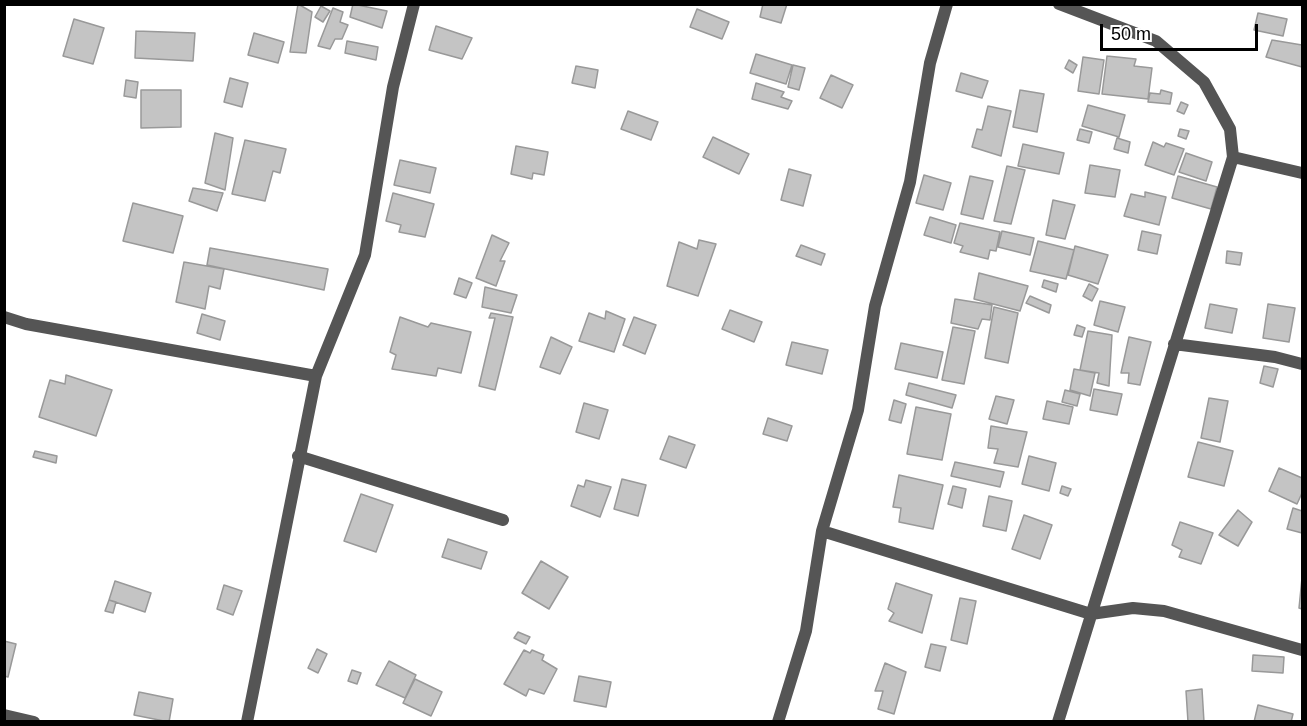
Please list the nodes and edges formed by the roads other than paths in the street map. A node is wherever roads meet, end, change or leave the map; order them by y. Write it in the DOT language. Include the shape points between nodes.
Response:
graph roads {
  1 [pos="414,4"];
  2 [pos="947,4"];
  3 [pos="1059,4"];
  4 [pos="1233,157"];
  5 [pos="1302,173"];
  6 [pos="4,317"];
  7 [pos="1173,344"];
  8 [pos="1302,364"];
  9 [pos="316,376"];
  10 [pos="297,456"];
  11 [pos="503,520"];
  12 [pos="822,531"];
  13 [pos="1091,614"];
  14 [pos="1302,650"];
  15 [pos="4,716"];
  16 [pos="34,722"];
  17 [pos="247,722"];
  18 [pos="778,722"];
  19 [pos="1058,722"];
  1 -- 9 [label="street" via="393,87 365,255"];
  2 -- 12 [label="street" via="930,63 910,182 875,306 858,410"];
  3 -- 4 [label="street" via="1156,41 1204,82 1230,129"];
  4 -- 5 [label="street"];
  4 -- 7 [label="street"];
  6 -- 9 [label="street"];
  7 -- 8 [label="street"];
  7 -- 13 [label="street"];
  9 -- 10 [label="street"];
  10 -- 11 [label="street"];
  10 -- 17 [label="street"];
  12 -- 13 [label="street"];
  12 -- 18 [label="street" via="806,632"];
  13 -- 14 [label="street" via="1133,608 1164,611"];
  13 -- 19 [label="street"];
  15 -- 16 [label="street"];
}
